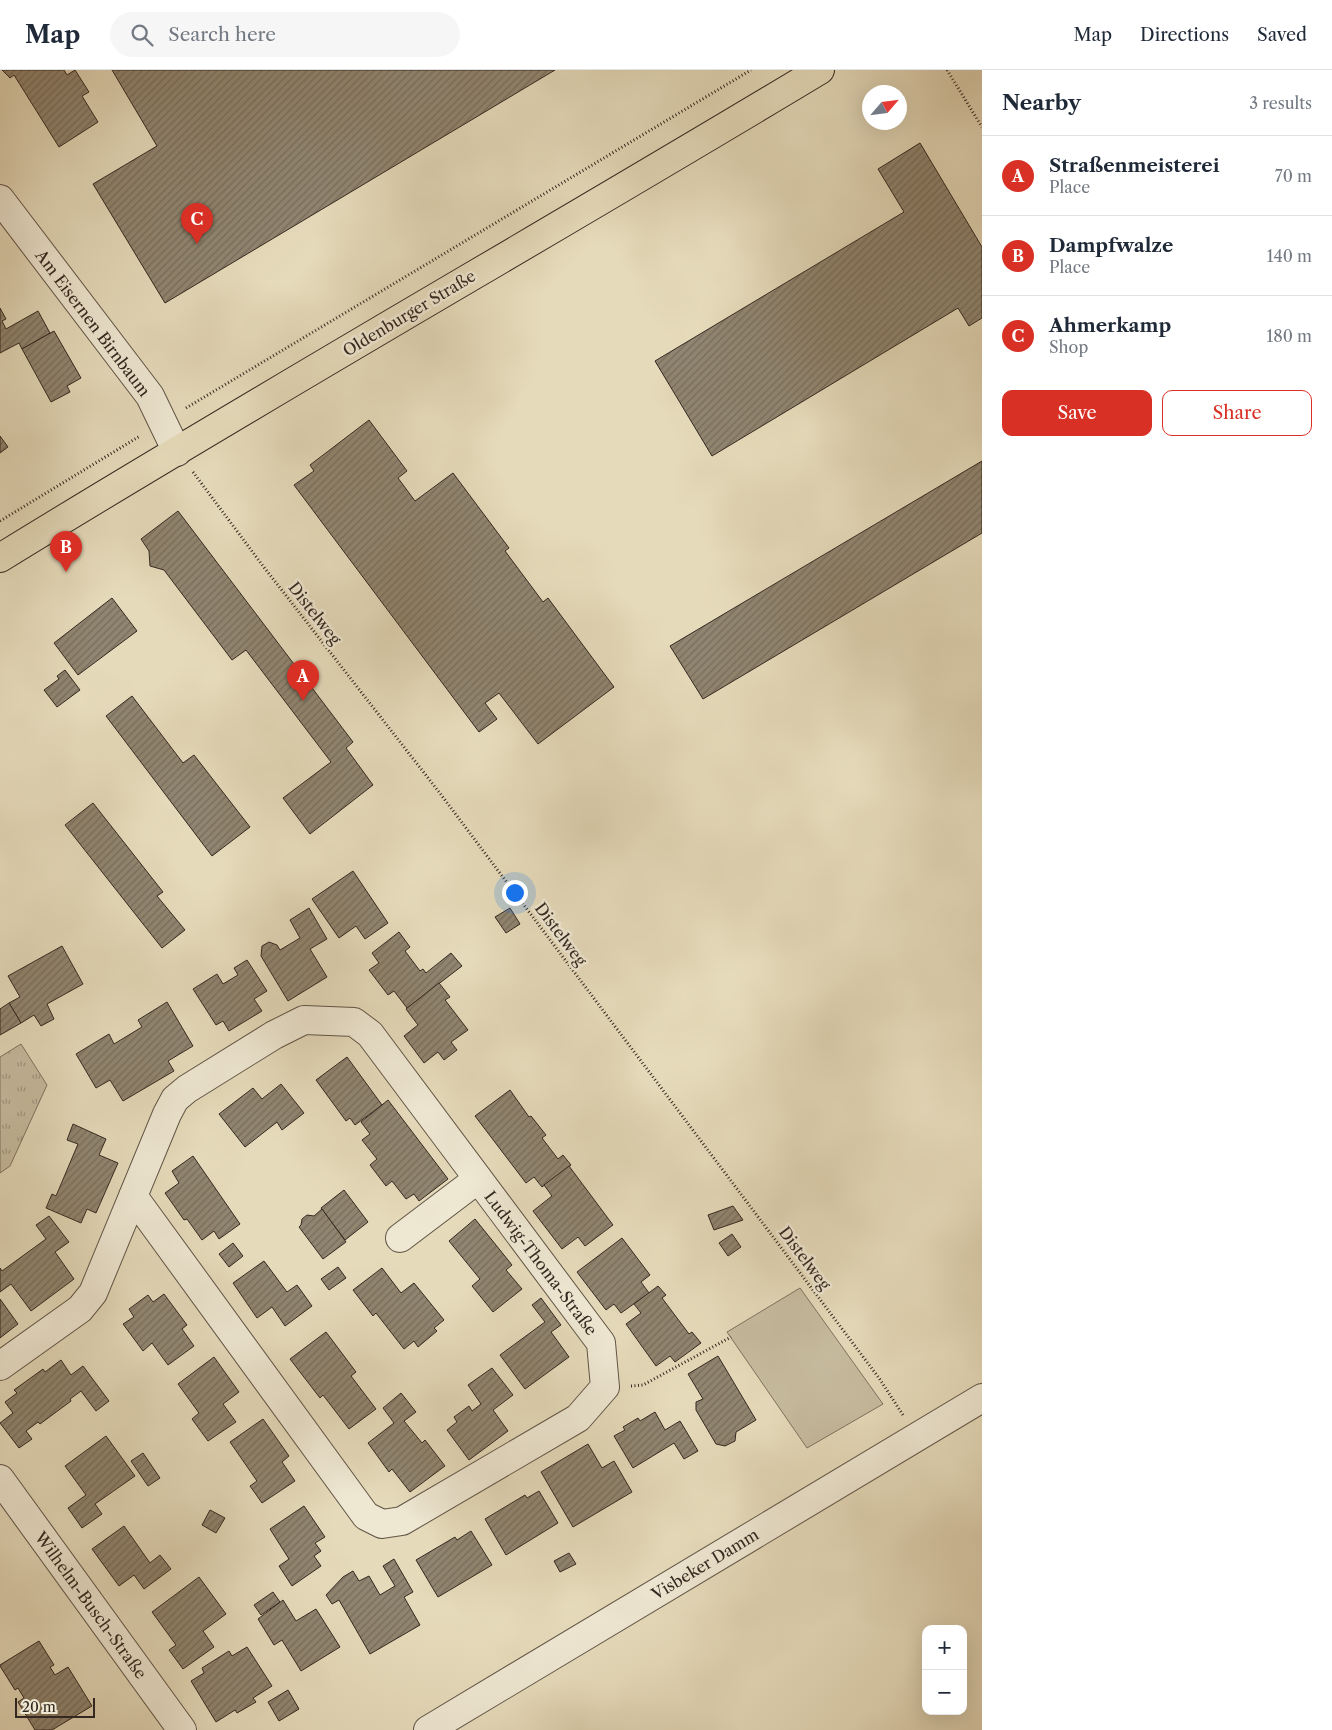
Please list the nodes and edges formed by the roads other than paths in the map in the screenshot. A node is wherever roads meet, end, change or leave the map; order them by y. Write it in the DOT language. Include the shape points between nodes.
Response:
graph roads {
  1 [pos="820,70"];
  2 [pos="0,199"];
  3 [pos="177,452"];
  4 [pos="0,558"];
  5 [pos="478,1179"];
  6 [pos="133,1196"];
  7 [pos="400,1238"];
  8 [pos="0,1366"];
  9 [pos="982,1398"];
  10 [pos="0,1479"];
  11 [pos="182,1730"];
  12 [pos="428,1730"];
  1 -- 3 [label="main road, Oldenburger Straße"];
  2 -- 3 [label="street, Am Eisernen Birnbaum" via="150,396"];
  3 -- 4 [label="main road, Oldenburger Straße"];
  5 -- 6 [label="street, Ludwig-Thoma-Straße" via="370,1034 354,1022 304,1020 274,1035 175,1099"];
  5 -- 6 [label="street, Ludwig-Thoma-Straße" via="601,1343 605,1387 578,1418 402,1521 382,1524 366,1516"];
  5 -- 7 [label="street"];
  6 -- 8 [label="street, Ludwig-Thoma-Straße" via="93,1293 80,1309"];
  9 -- 12 [label="street, Visbeker Damm"];
  10 -- 11 [label="street, Wilhelm-Busch-Straße"];
}
